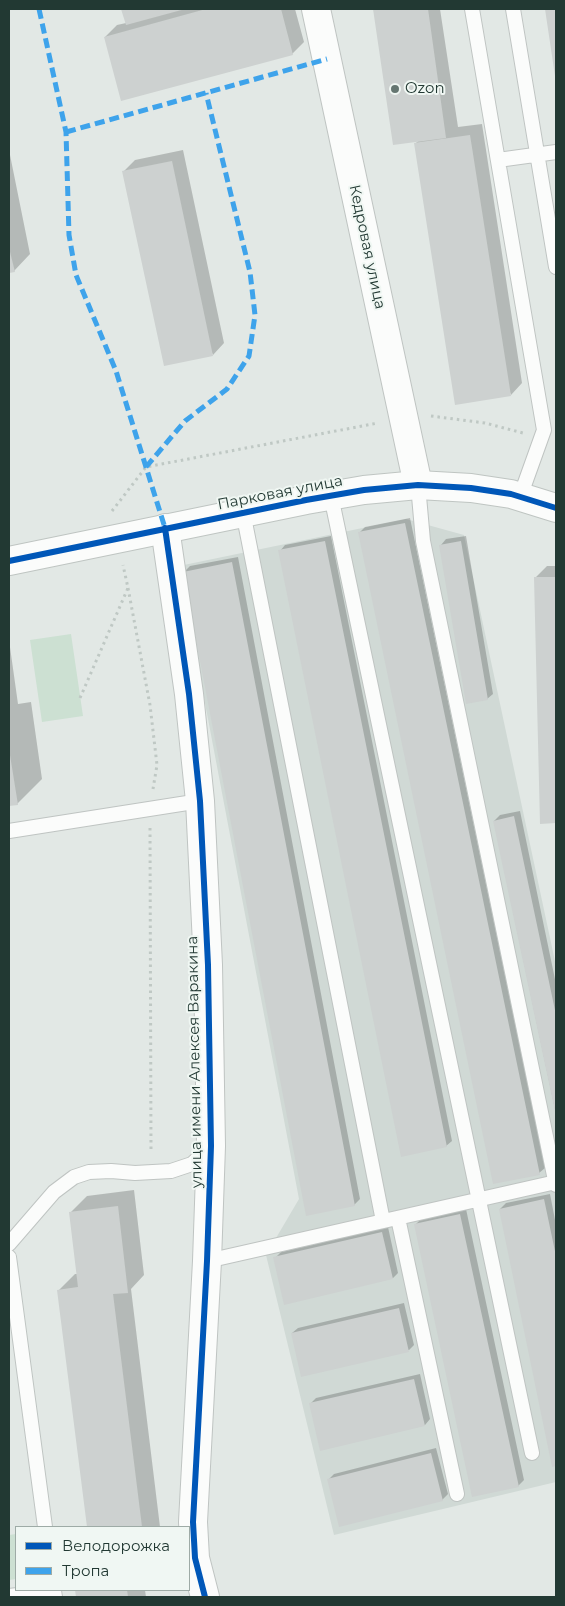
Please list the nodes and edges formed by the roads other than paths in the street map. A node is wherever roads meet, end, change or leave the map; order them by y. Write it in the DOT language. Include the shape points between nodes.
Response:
graph roads {
  1 [pos="316,9"];
  2 [pos="472,9"];
  3 [pos="513,9"];
  4 [pos="556,152"];
  5 [pos="538,154"];
  6 [pos="498,160"];
  7 [pos="556,267"];
  8 [pos="418,485"];
  9 [pos="331,496"];
  10 [pos="520,497"];
  11 [pos="556,508"];
  12 [pos="243,512"];
  13 [pos="165,528"];
  14 [pos="9,561"];
  15 [pos="200,801"];
  16 [pos="9,831"];
  17 [pos="211,1146"];
  18 [pos="556,1183"];
  19 [pos="479,1199"];
  20 [pos="398,1218"];
  21 [pos="382,1221"];
  22 [pos="9,1244"];
  23 [pos="9,1257"];
  24 [pos="207,1262"];
  25 [pos="532,1453"];
  26 [pos="457,1494"];
  27 [pos="45,1526"];
  28 [pos="54,1593"];
  29 [pos="9,1596"];
  30 [pos="205,1597"];
  1 -- 8 [label="street, Кедровая улица"];
  2 -- 6 [label="lane"];
  3 -- 5 [label="lane"];
  4 -- 5 [label="lane"];
  5 -- 6 [label="lane"];
  5 -- 7 [label="lane"];
  6 -- 10 [label="lane" via="544,430"];
  8 -- 9 [label="street, Парковая улица"];
  8 -- 10 [label="street, Парковая улица" via="471,488"];
  8 -- 18 [label="lane" via="423,541"];
  9 -- 12 [label="street, Парковая улица"];
  9 -- 19 [label="lane"];
  10 -- 11 [label="street, Парковая улица"];
  12 -- 13 [label="street, Парковая улица"];
  12 -- 21 [label="lane"];
  13 -- 14 [label="street, Парковая улица"];
  13 -- 15 [label="street, улица имени Алексея Варакина" via="189,694"];
  15 -- 16 [label="lane"];
  15 -- 17 [label="street, улица имени Алексея Варакина" via="208,965"];
  17 -- 22 [label="lane" via="192,1164 171,1171 89,1172 74,1177 54,1192"];
  17 -- 24 [label="street, улица имени Алексея Варакина"];
  18 -- 19 [label="lane"];
  19 -- 20 [label="lane"];
  19 -- 25 [label="lane"];
  20 -- 21 [label="lane"];
  20 -- 26 [label="lane"];
  21 -- 24 [label="lane"];
  23 -- 27 [label="lane"];
  24 -- 30 [label="street, улица имени Алексея Варакина" via="193,1522 195,1558"];
  28 -- 29 [label="lane"];
}
